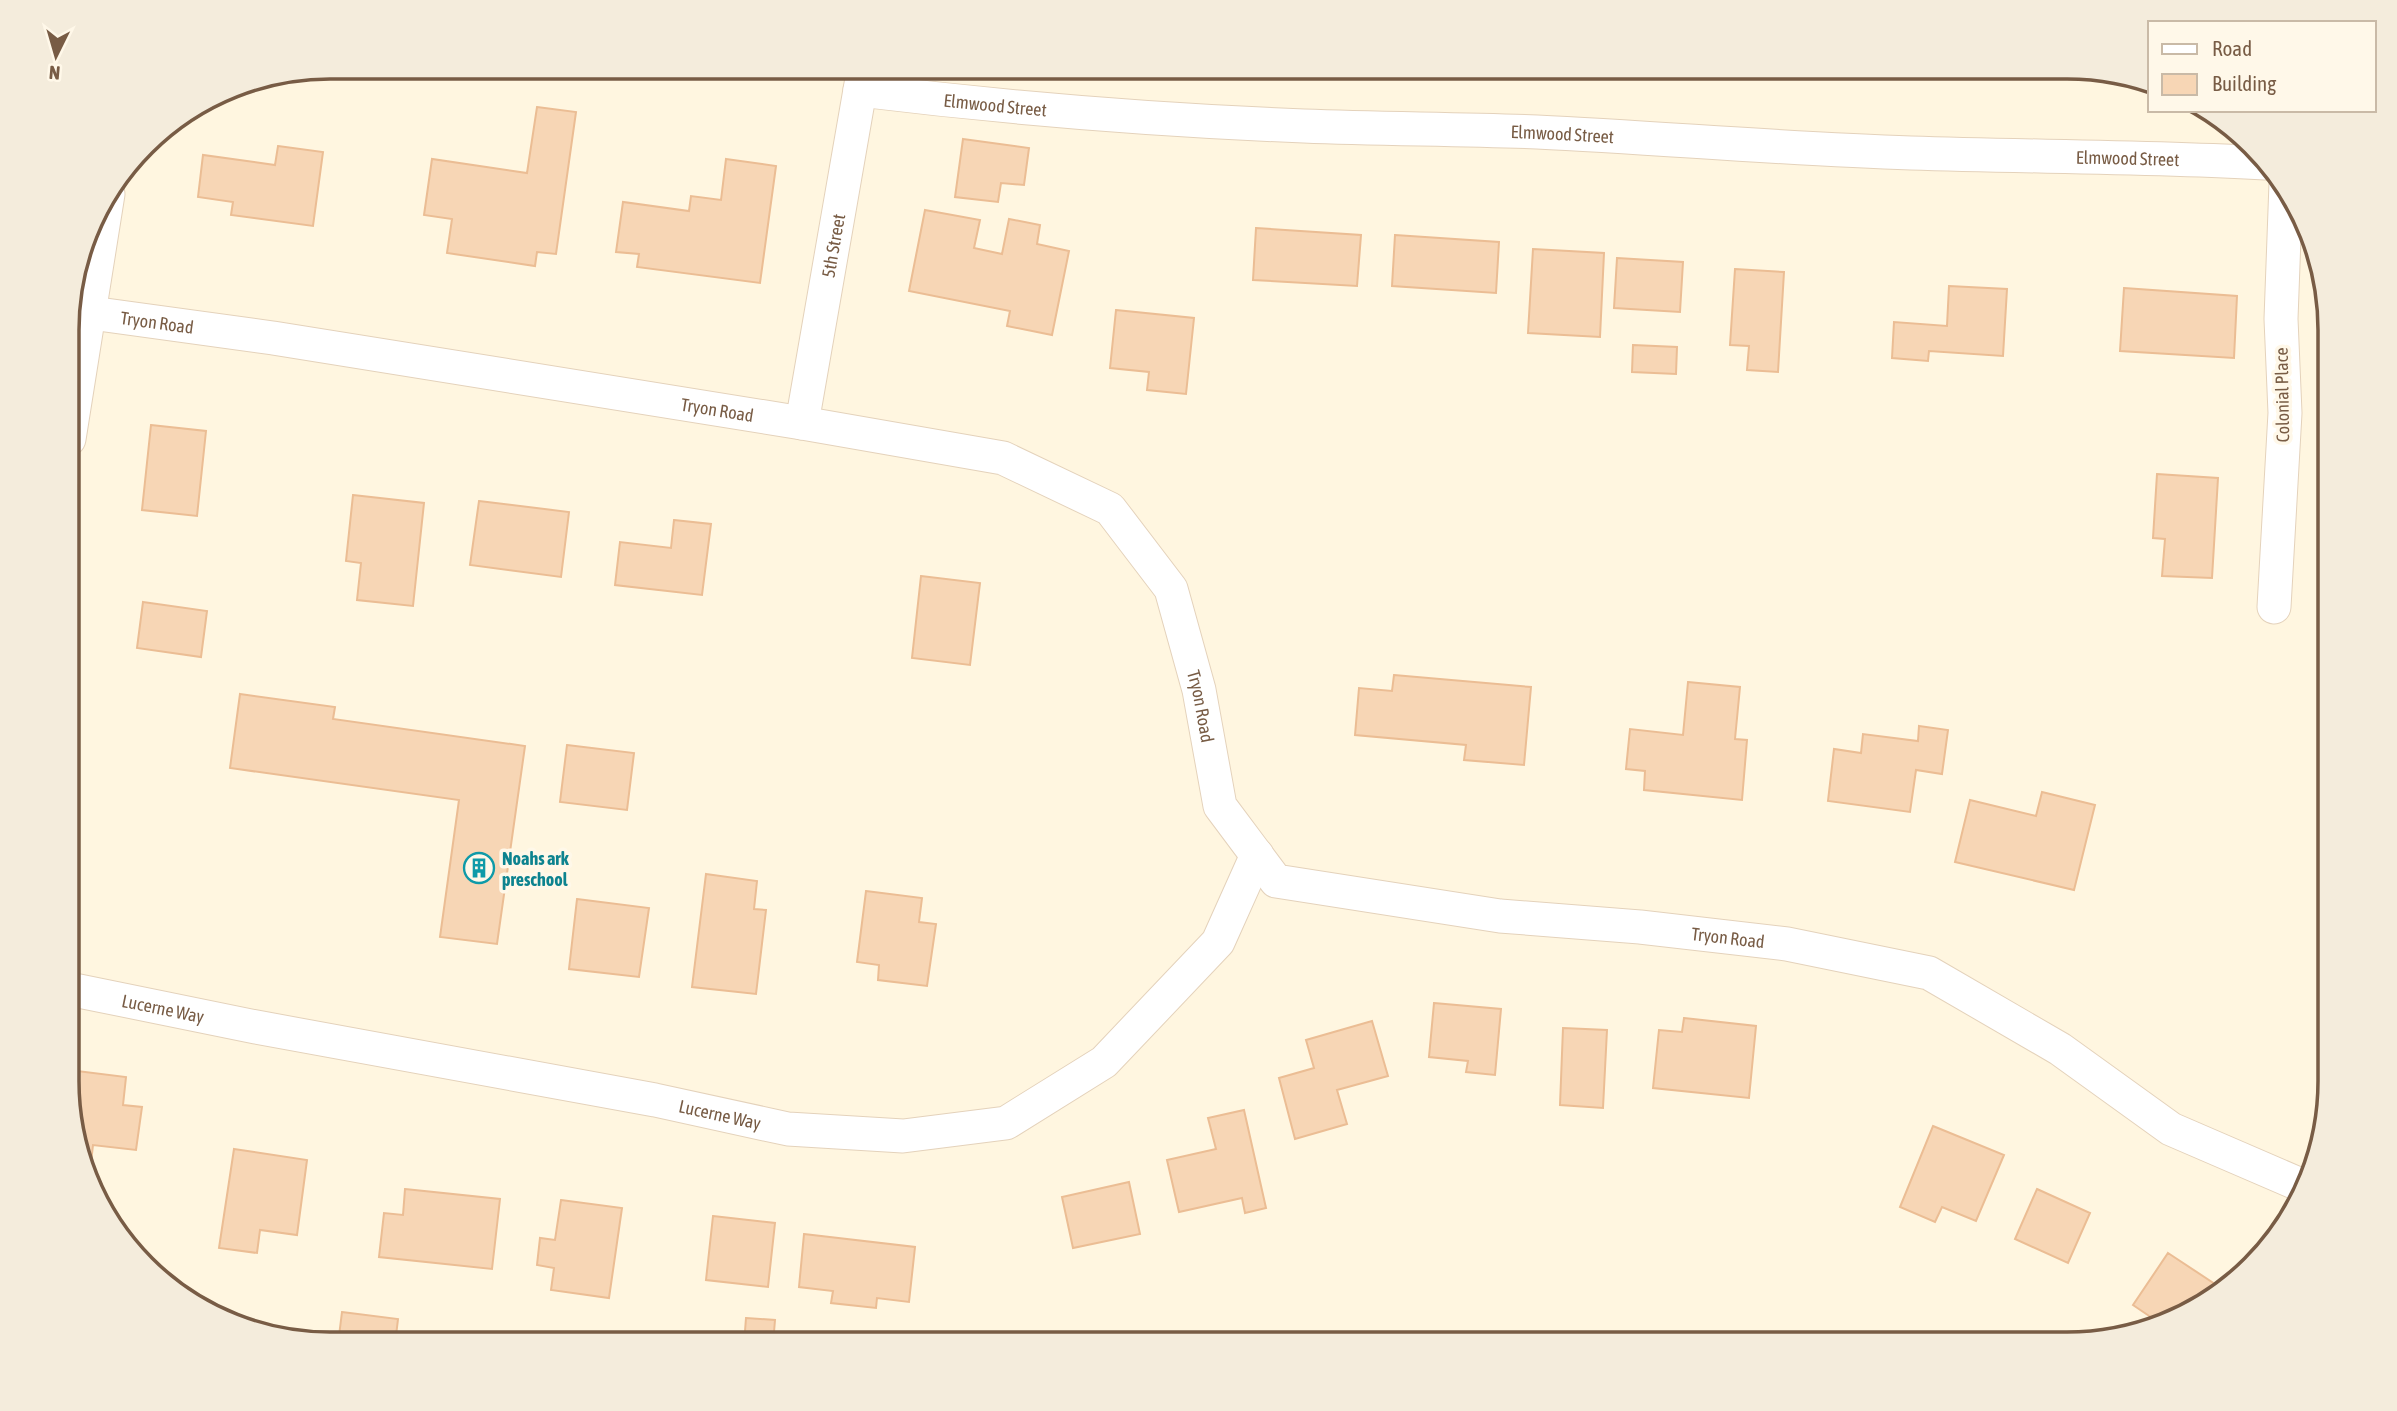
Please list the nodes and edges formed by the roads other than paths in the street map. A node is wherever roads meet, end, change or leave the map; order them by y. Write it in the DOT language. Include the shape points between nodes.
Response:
graph roads {
  1 [pos="862,79"];
  2 [pos="867,79"];
  3 [pos="2255,162"];
  4 [pos="2285,204"];
  5 [pos="98,234"];
  6 [pos="80,309"];
  7 [pos="79,311"];
  8 [pos="802,423"];
  9 [pos="2274,607"];
  10 [pos="1257,855"];
  11 [pos="79,991"];
  12 [pos="2296,1183"];
  1 -- 8 [label="street, 5th Street"];
  2 -- 3 [label="street, Elmwood Street" via="998,106 1301,126 1560,133 1834,151"];
  4 -- 9 [label="street, Colonial Place" via="2281,319 2285,413"];
  5 -- 6 [label="street"];
  7 -- 8 [label="street, Tryon Road"];
  8 -- 10 [label="street, Tryon Road" via="1003,458 1110,509 1171,589 1199,690 1220,806"];
  10 -- 11 [label="street, Lucerne Way" via="1218,942 1104,1062 1006,1124 903,1136 788,1129"];
  10 -- 12 [label="street, Tryon Road" via="1276,881 1500,916 1787,944 1929,973 2060,1049 2171,1129"];
}
